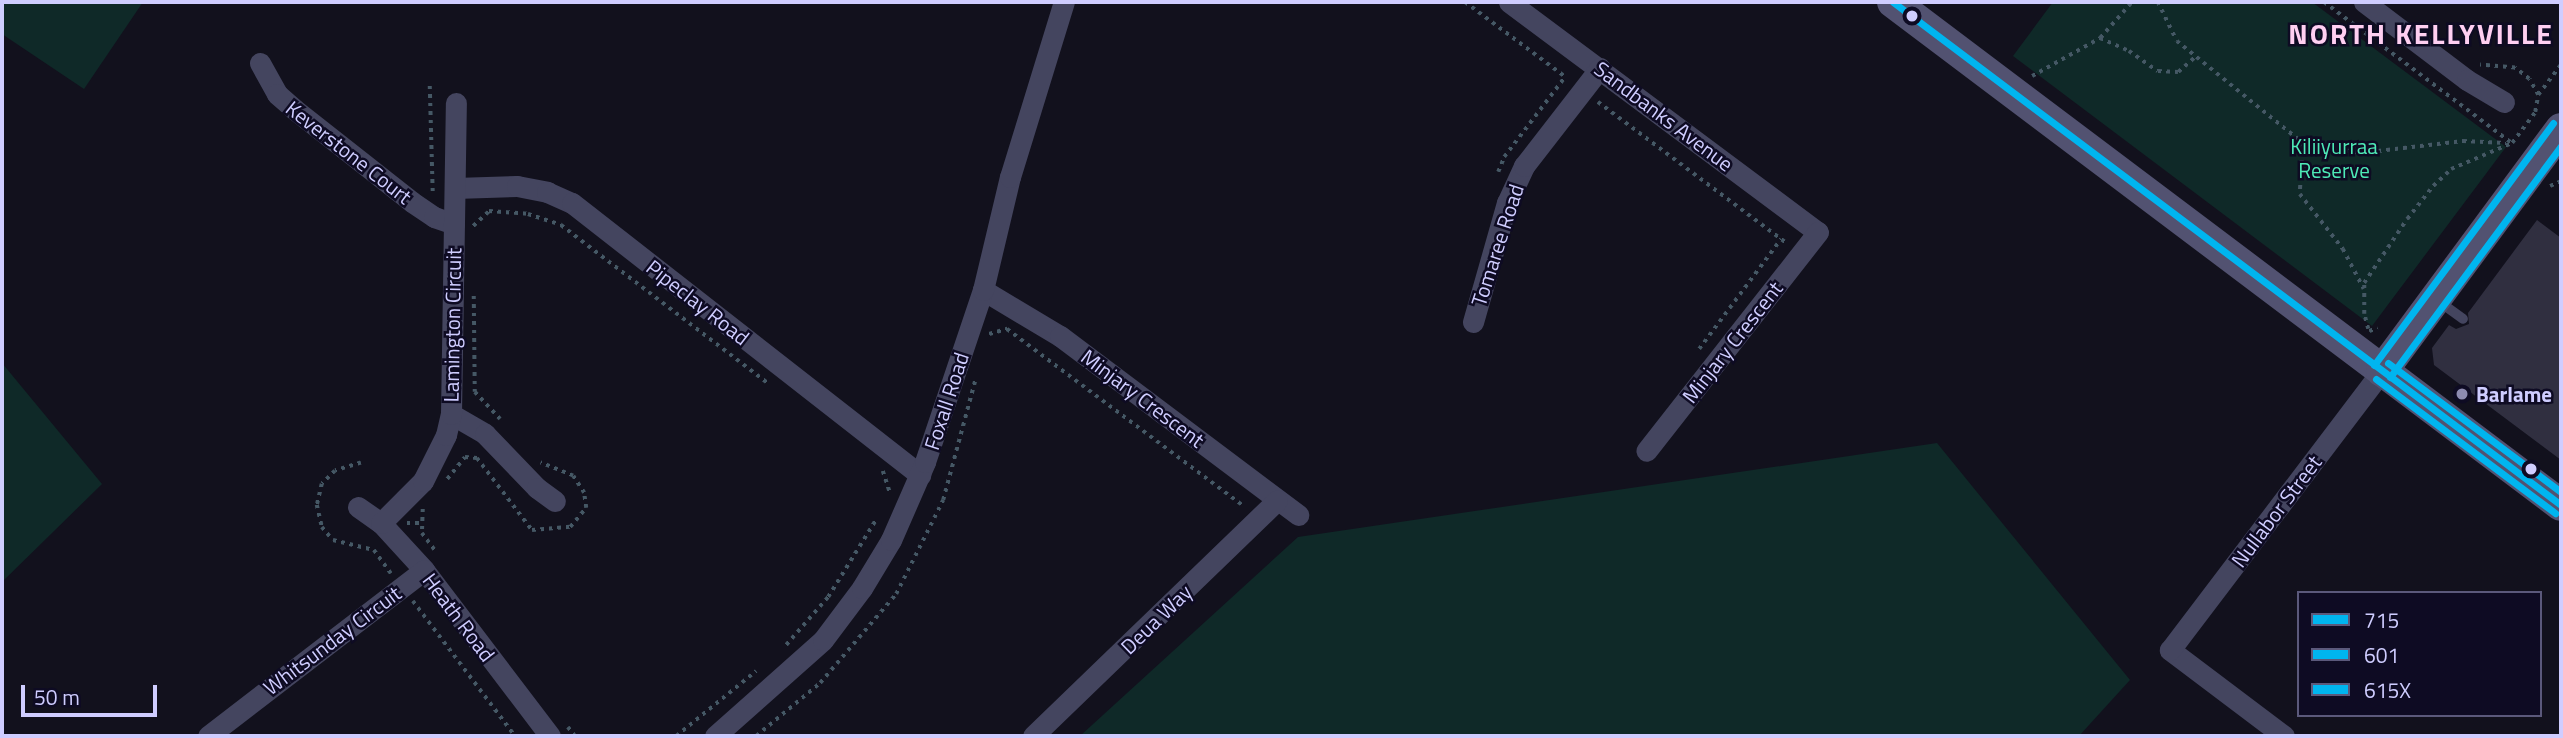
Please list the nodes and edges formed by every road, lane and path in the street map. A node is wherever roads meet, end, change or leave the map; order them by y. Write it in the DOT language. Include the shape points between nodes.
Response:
graph roads {
  1 [pos="1064,2"];
  2 [pos="1465,2"];
  3 [pos="1508,2"];
  4 [pos="2132,2"];
  5 [pos="2158,2"];
  6 [pos="2323,2"];
  7 [pos="1896,3"];
  8 [pos="2368,3"];
  9 [pos="2100,38"];
  10 [pos="2195,57"];
  11 [pos="260,63"];
  12 [pos="2561,65"];
  13 [pos="1600,68"];
  14 [pos="2031,77"];
  15 [pos="430,86"];
  16 [pos="2538,95"];
  17 [pos="1591,96"];
  18 [pos="2504,102"];
  19 [pos="456,103"];
  20 [pos="1591,112"];
  21 [pos="2560,138"];
  22 [pos="2303,143"];
  23 [pos="2512,143"];
  24 [pos="455,188"];
  25 [pos="444,221"];
  26 [pos="1818,232"];
  27 [pos="474,239"];
  28 [pos="1781,239"];
  29 [pos="1801,254"];
  30 [pos="983,290"];
  31 [pos="2364,290"];
  32 [pos="474,295"];
  33 [pos="2435,298"];
  34 [pos="2463,319"];
  35 [pos="1473,322"];
  36 [pos="2369,332"];
  37 [pos="988,334"];
  38 [pos="1698,350"];
  39 [pos="2382,371"];
  40 [pos="977,372"];
  41 [pos="772,386"];
  42 [pos="451,414"];
  43 [pos="502,422"];
  44 [pos="1646,451"];
  45 [pos="537,462"];
  46 [pos="883,471"];
  47 [pos="920,475"];
  48 [pos="439,489"];
  49 [pos="431,499"];
  50 [pos="1277,500"];
  51 [pos="555,501"];
  52 [pos="884,505"];
  53 [pos="2561,505"];
  54 [pos="358,507"];
  55 [pos="1298,515"];
  56 [pos="878,517"];
  57 [pos="1255,522"];
  58 [pos="381,523"];
  59 [pos="431,562"];
  60 [pos="780,651"];
  61 [pos="760,668"];
  62 [pos="558,731"];
  63 [pos="215,734"];
  64 [pos="575,736"];
  65 [pos="676,736"];
  66 [pos="715,736"];
  67 [pos="756,736"];
  68 [pos="1033,736"];
  69 [pos="2284,736"];
  1 -- 30 [label="street, Foxall Road" via="1010,177"];
  2 -- 17 [label="path"];
  3 -- 13 [label="street, Sandbanks Avenue"];
  4 -- 9 [label="path"];
  5 -- 10 [label="path" via="2177,41"];
  6 -- 23 [label="path"];
  7 -- 39 [label="street"];
  8 -- 18 [label="street" via="2467,80"];
  9 -- 10 [label="path" via="2158,71 2178,72"];
  9 -- 14 [label="path"];
  10 -- 22 [label="path"];
  11 -- 25 [label="street, Keverstone Court" via="277,94 293,109"];
  12 -- 16 [label="path"];
  13 -- 17 [label="street, Tomaree Road"];
  13 -- 26 [label="street, Sandbanks Avenue"];
  15 -- 25 [label="path"];
  17 -- 20 [label="path"];
  17 -- 28 [label="path"];
  17 -- 35 [label="street, Tomaree Road" via="1524,166 1507,202"];
  19 -- 24 [label="street, Lamington Circuit"];
  21 -- 33 [label="street"];
  22 -- 23 [label="path" via="2361,153 2463,141"];
  22 -- 31 [label="path" via="2301,194 2343,249"];
  23 -- 31 [label="path" via="2451,169 2433,186 2381,254"];
  24 -- 25 [label="street, Lamington Circuit"];
  24 -- 47 [label="street, Pipeclay Road" via="517,187 547,192 572,203"];
  25 -- 42 [label="street, Lamington Circuit" via="454,389"];
  26 -- 29 [label="street, Minjary Crescent"];
  27 -- 41 [label="path" via="473,226 489,211 528,214 561,225"];
  28 -- 29 [label="path"];
  28 -- 38 [label="path"];
  29 -- 44 [label="street, Minjary Crescent"];
  30 -- 47 [label="street, Foxall Road"];
  30 -- 50 [label="street, Minjary Crescent" via="1060,336"];
  31 -- 36 [label="path"];
  32 -- 43 [label="path" via="475,392"];
  33 -- 34 [label="lane"];
  33 -- 39 [label="street"];
  37 -- 57 [label="path" via="1006,329 1245,507"];
  39 -- 53 [label="street"];
  39 -- 69 [label="street, Nullabor Street" via="2170,650"];
  40 -- 67 [label="path" via="943,500 896,594 820,683"];
  42 -- 51 [label="street" via="485,434"];
  42 -- 58 [label="street, Lamington Circuit" via="423,481"];
  45 -- 48 [label="path" via="573,476 584,493 586,508 570,527 532,530 477,458 465,457"];
  46 -- 52 [label="path" via="890,492"];
  47 -- 66 [label="street, Foxall Road" via="891,540 862,589 823,640"];
  49 -- 59 [label="path" via="422,510 422,533"];
  50 -- 55 [label="street, Minjary Crescent"];
  50 -- 57 [label="street, Deua Way"];
  54 -- 58 [label="street, Heath Road"];
  56 -- 60 [label="path" via="828,597"];
  57 -- 68 [label="street, Deua Way"];
  58 -- 59 [label="street, Heath Road"];
  59 -- 62 [label="street, Heath Road"];
  59 -- 63 [label="street, Whitsunday Circuit"];
  61 -- 65 [label="path"];
  62 -- 64 [label="path"];
}
